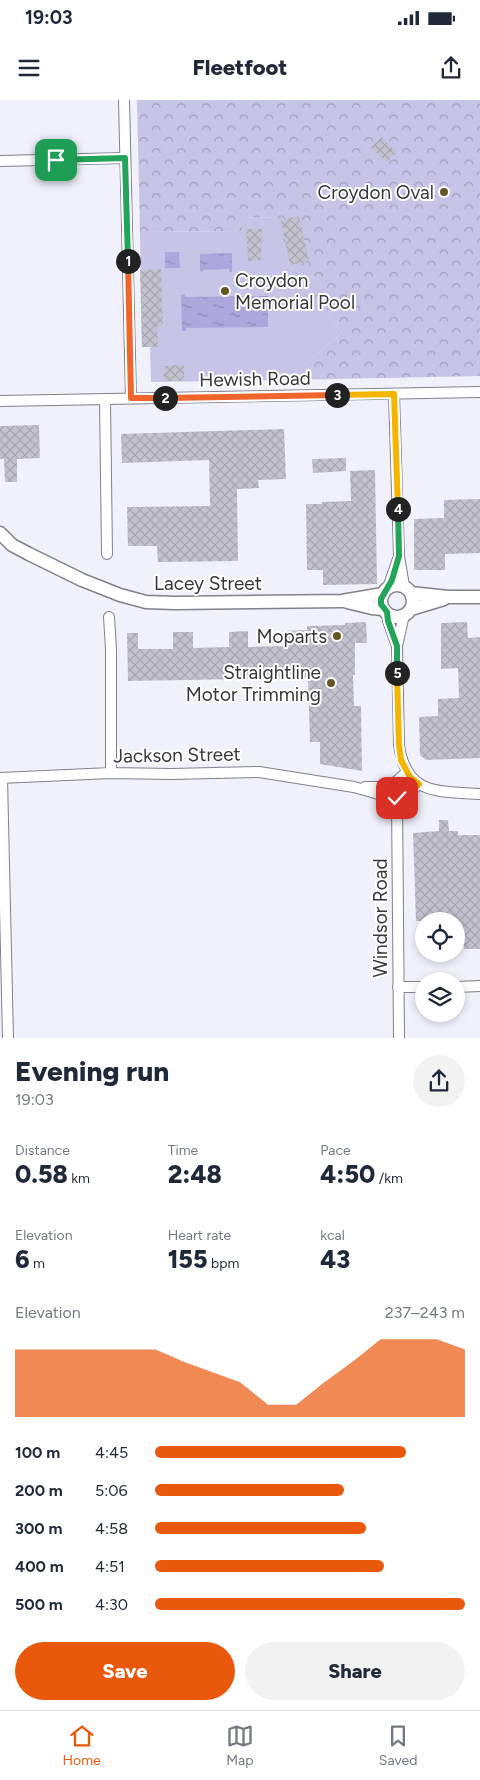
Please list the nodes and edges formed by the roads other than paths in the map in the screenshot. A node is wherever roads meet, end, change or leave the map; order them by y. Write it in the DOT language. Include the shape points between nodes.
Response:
graph roads {
  1 [pos="124,100"];
  2 [pos="125,158"];
  3 [pos="0,161"];
  4 [pos="480,392"];
  5 [pos="394,394"];
  6 [pos="106,398"];
  7 [pos="131,398"];
  8 [pos="0,401"];
  9 [pos="0,533"];
  10 [pos="107,554"];
  11 [pos="399,556"];
  12 [pos="407,590"];
  13 [pos="385,591"];
  14 [pos="448,597"];
  15 [pos="480,597"];
  16 [pos="342,601"];
  17 [pos="385,611"];
  18 [pos="407,612"];
  19 [pos="109,617"];
  20 [pos="397,646"];
  21 [pos="407,772"];
  22 [pos="111,773"];
  23 [pos="1,778"];
  24 [pos="419,784"];
  25 [pos="354,787"];
  26 [pos="480,794"];
  27 [pos="397,798"];
  28 [pos="465,986"];
  29 [pos="480,986"];
  30 [pos="398,987"];
  31 [pos="415,987"];
  32 [pos="399,1037"];
  33 [pos="8,1038"];
  34 [pos="390,1038"];
  1 -- 2 [label="street"];
  2 -- 3 [label="street"];
  2 -- 7 [label="street"];
  4 -- 5 [label="street, Hewish Road"];
  5 -- 7 [label="street, Hewish Road"];
  5 -- 11 [label="street"];
  6 -- 7 [label="street, Hewish Road"];
  6 -- 8 [label="street, Hewish Road"];
  6 -- 10 [label="street"];
  9 -- 16 [label="street, Lacey Street" via="20,549 82,580 146,602"];
  11 -- 12 [label="street"];
  11 -- 13 [label="street"];
  12 -- 13 [label="street" via="396,585"];
  12 -- 14 [label="street"];
  12 -- 18 [label="street" via="413,601"];
  13 -- 16 [label="street, Lacey Street"];
  13 -- 17 [label="street" via="381,604"];
  14 -- 15 [label="street"];
  14 -- 18 [label="street"];
  16 -- 17 [label="street, Lacey Street"];
  17 -- 18 [label="street" via="395,616"];
  17 -- 20 [label="street"];
  18 -- 20 [label="street"];
  19 -- 22 [label="street"];
  20 -- 21 [label="street" via="399,745"];
  21 -- 24 [label="street"];
  21 -- 25 [label="street" via="390,787"];
  22 -- 23 [label="street, Jackson Street"];
  22 -- 25 [label="street, Jackson Street" via="259,772"];
  23 -- 33 [label="street"];
  24 -- 26 [label="street" via="440,791"];
  24 -- 27 [label="street" via="405,796"];
  25 -- 27 [label="street"];
  27 -- 30 [label="street, Windsor Road"];
  28 -- 29 [label="street"];
  30 -- 31 [label="street"];
  30 -- 32 [label="street, Windsor Road"];
  32 -- 34 [label="street"];
}
